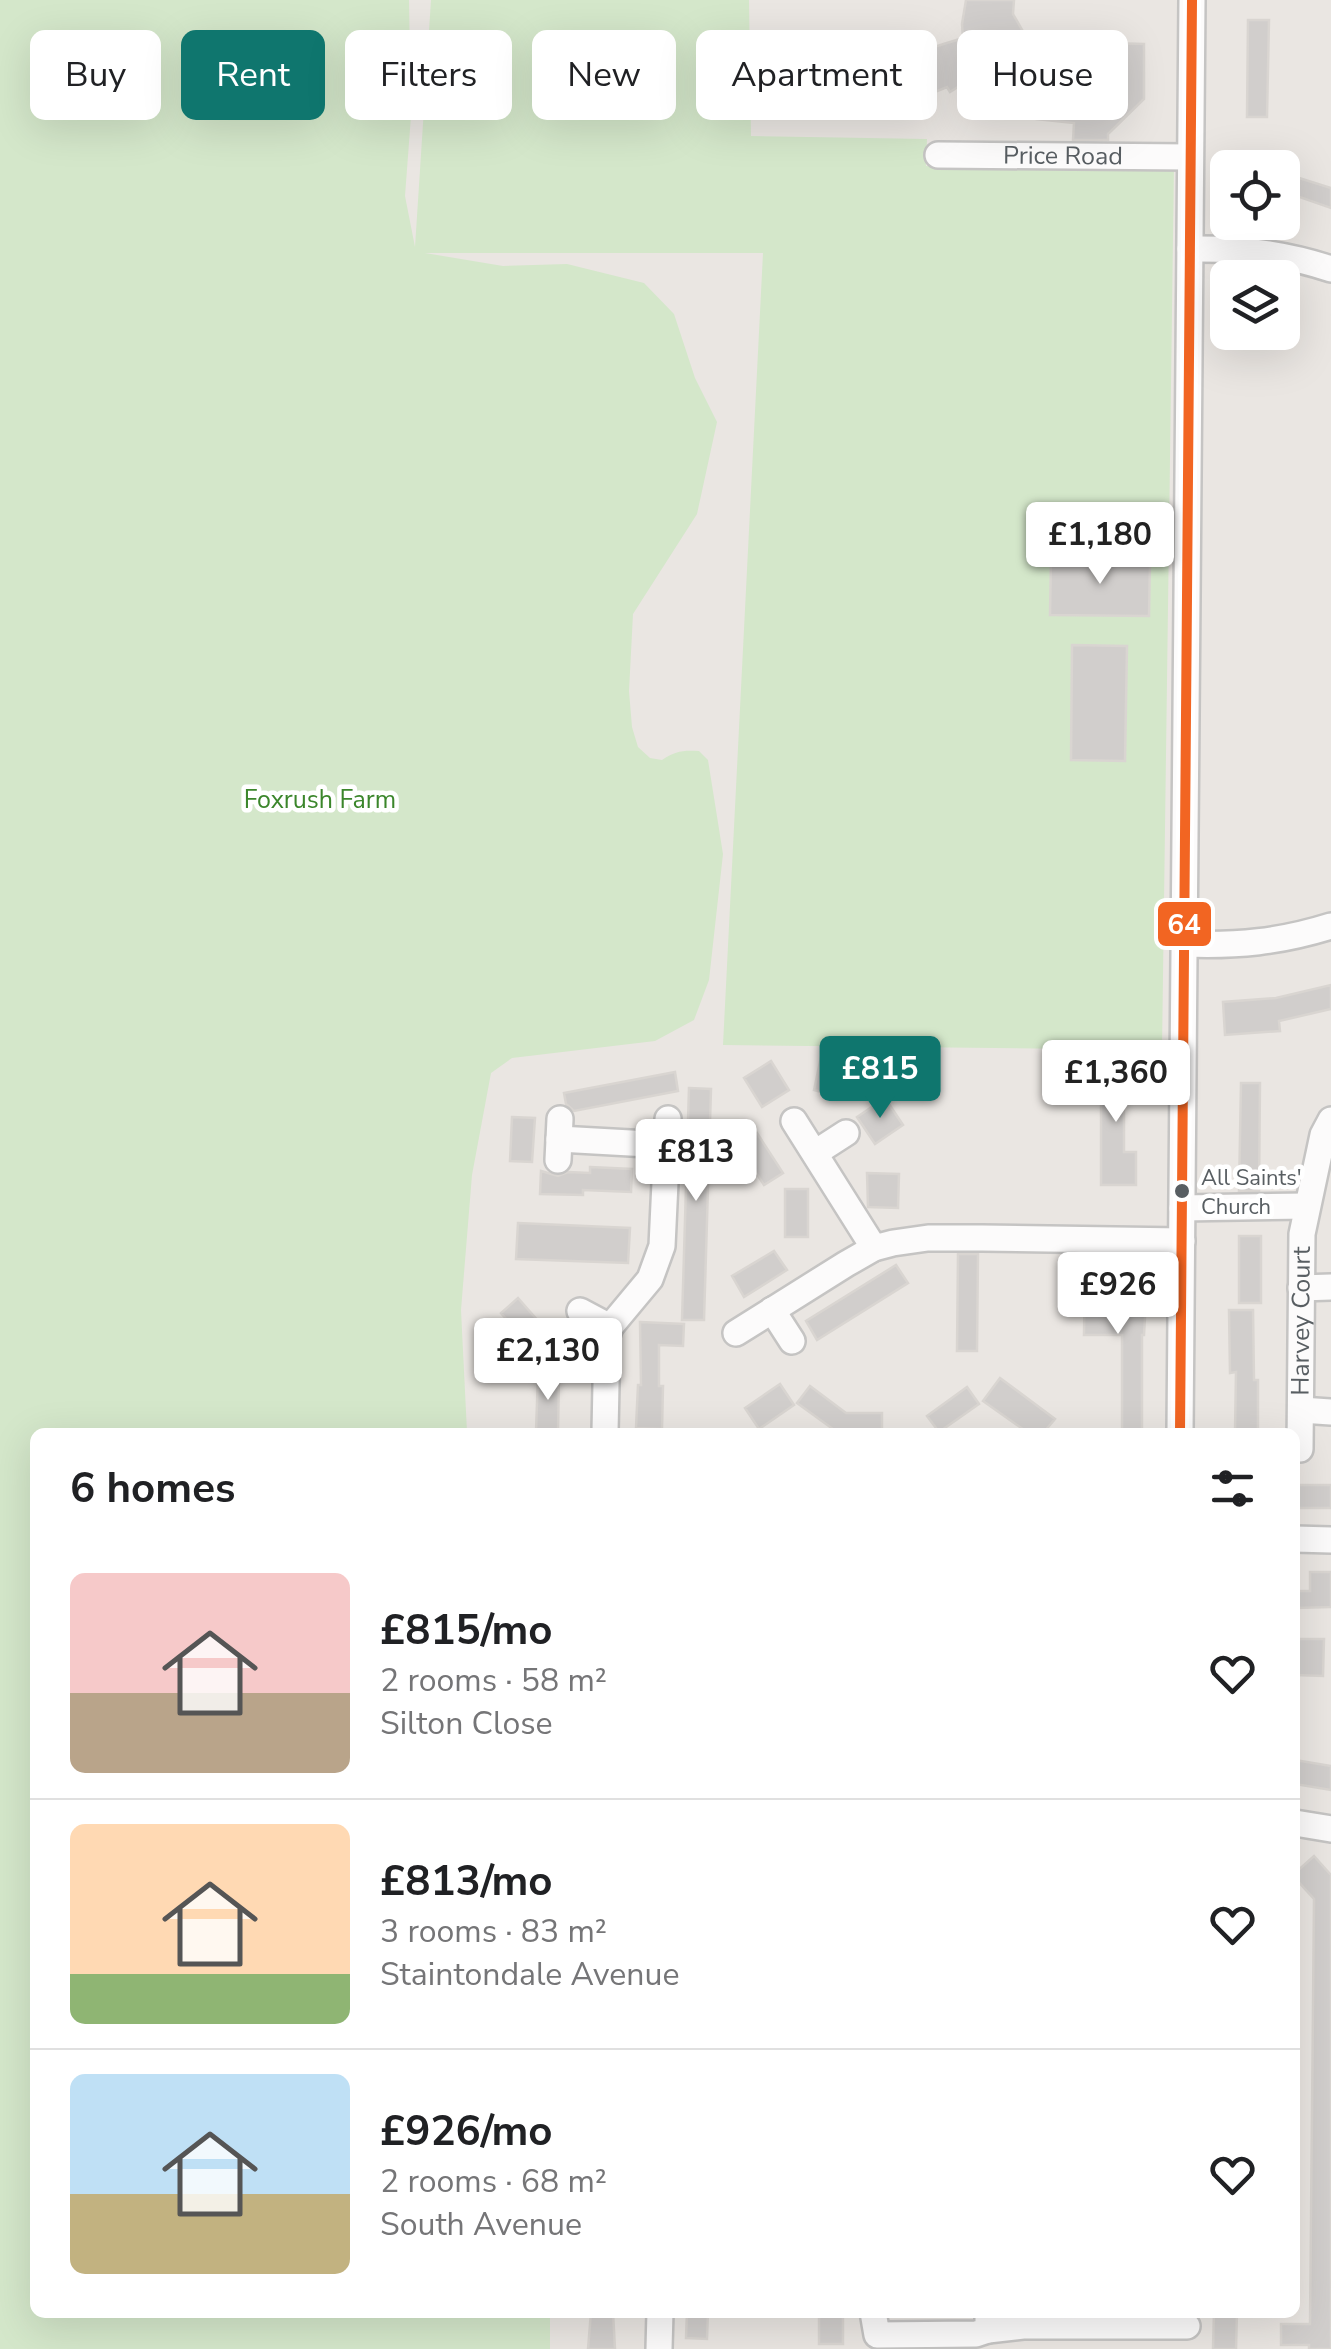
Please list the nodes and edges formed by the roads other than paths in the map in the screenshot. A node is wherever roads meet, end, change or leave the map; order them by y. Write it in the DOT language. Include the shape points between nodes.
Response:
graph roads {
  1 [pos="1192,0"];
  2 [pos="938,155"];
  3 [pos="1190,157"];
  4 [pos="1190,250"];
  5 [pos="1331,270"];
  6 [pos="1331,926"];
  7 [pos="1184,944"];
  8 [pos="668,1119"];
  9 [pos="1331,1120"];
  10 [pos="794,1121"];
  11 [pos="846,1133"];
  12 [pos="559,1140"];
  13 [pos="666,1146"];
  14 [pos="815,1153"];
  15 [pos="1307,1206"];
  16 [pos="1182,1208"];
  17 [pos="1182,1241"];
  18 [pos="874,1248"];
  19 [pos="1331,1287"];
  20 [pos="1301,1288"];
  21 [pos="580,1310"];
  22 [pos="772,1310"];
  23 [pos="610,1327"];
  24 [pos="736,1333"];
  25 [pos="792,1341"];
  26 [pos="1301,1410"];
  27 [pos="1331,1412"];
  28 [pos="605,1428"];
  29 [pos="1180,1428"];
  30 [pos="1300,1449"];
  31 [pos="1300,1540"];
  32 [pos="1331,1540"];
  33 [pos="1300,1824"];
  34 [pos="1331,1829"];
  35 [pos="660,2318"];
  36 [pos="988,2321"];
  37 [pos="1187,2329"];
  38 [pos="878,2332"];
  39 [pos="659,2349"];
  1 -- 3 [label="street"];
  2 -- 3 [label="street, Price Road"];
  3 -- 4 [label="street"];
  4 -- 5 [label="street" via="1244,251"];
  4 -- 7 [label="street"];
  6 -- 7 [label="street" via="1247,945"];
  7 -- 16 [label="street"];
  8 -- 13 [label="street"];
  9 -- 15 [label="street, Harvey Court"];
  10 -- 14 [label="street"];
  11 -- 14 [label="street"];
  12 -- 13 [label="street"];
  13 -- 23 [label="street" via="662,1246 650,1279"];
  14 -- 18 [label="street"];
  15 -- 16 [label="street"];
  15 -- 20 [label="street, Harvey Court"];
  16 -- 17 [label="street"];
  17 -- 18 [label="street" via="928,1238"];
  17 -- 29 [label="street"];
  18 -- 22 [label="street"];
  19 -- 20 [label="street"];
  20 -- 26 [label="street, Harvey Court"];
  21 -- 23 [label="street"];
  22 -- 24 [label="street"];
  22 -- 25 [label="street"];
  23 -- 28 [label="street"];
  26 -- 27 [label="street, Harvey Court"];
  26 -- 30 [label="street, Harvey Court"];
  31 -- 32 [label="street"];
  33 -- 34 [label="street"];
  35 -- 39 [label="street"];
  36 -- 37 [label="street"];
  36 -- 38 [label="street" via="976,2334"];
}
